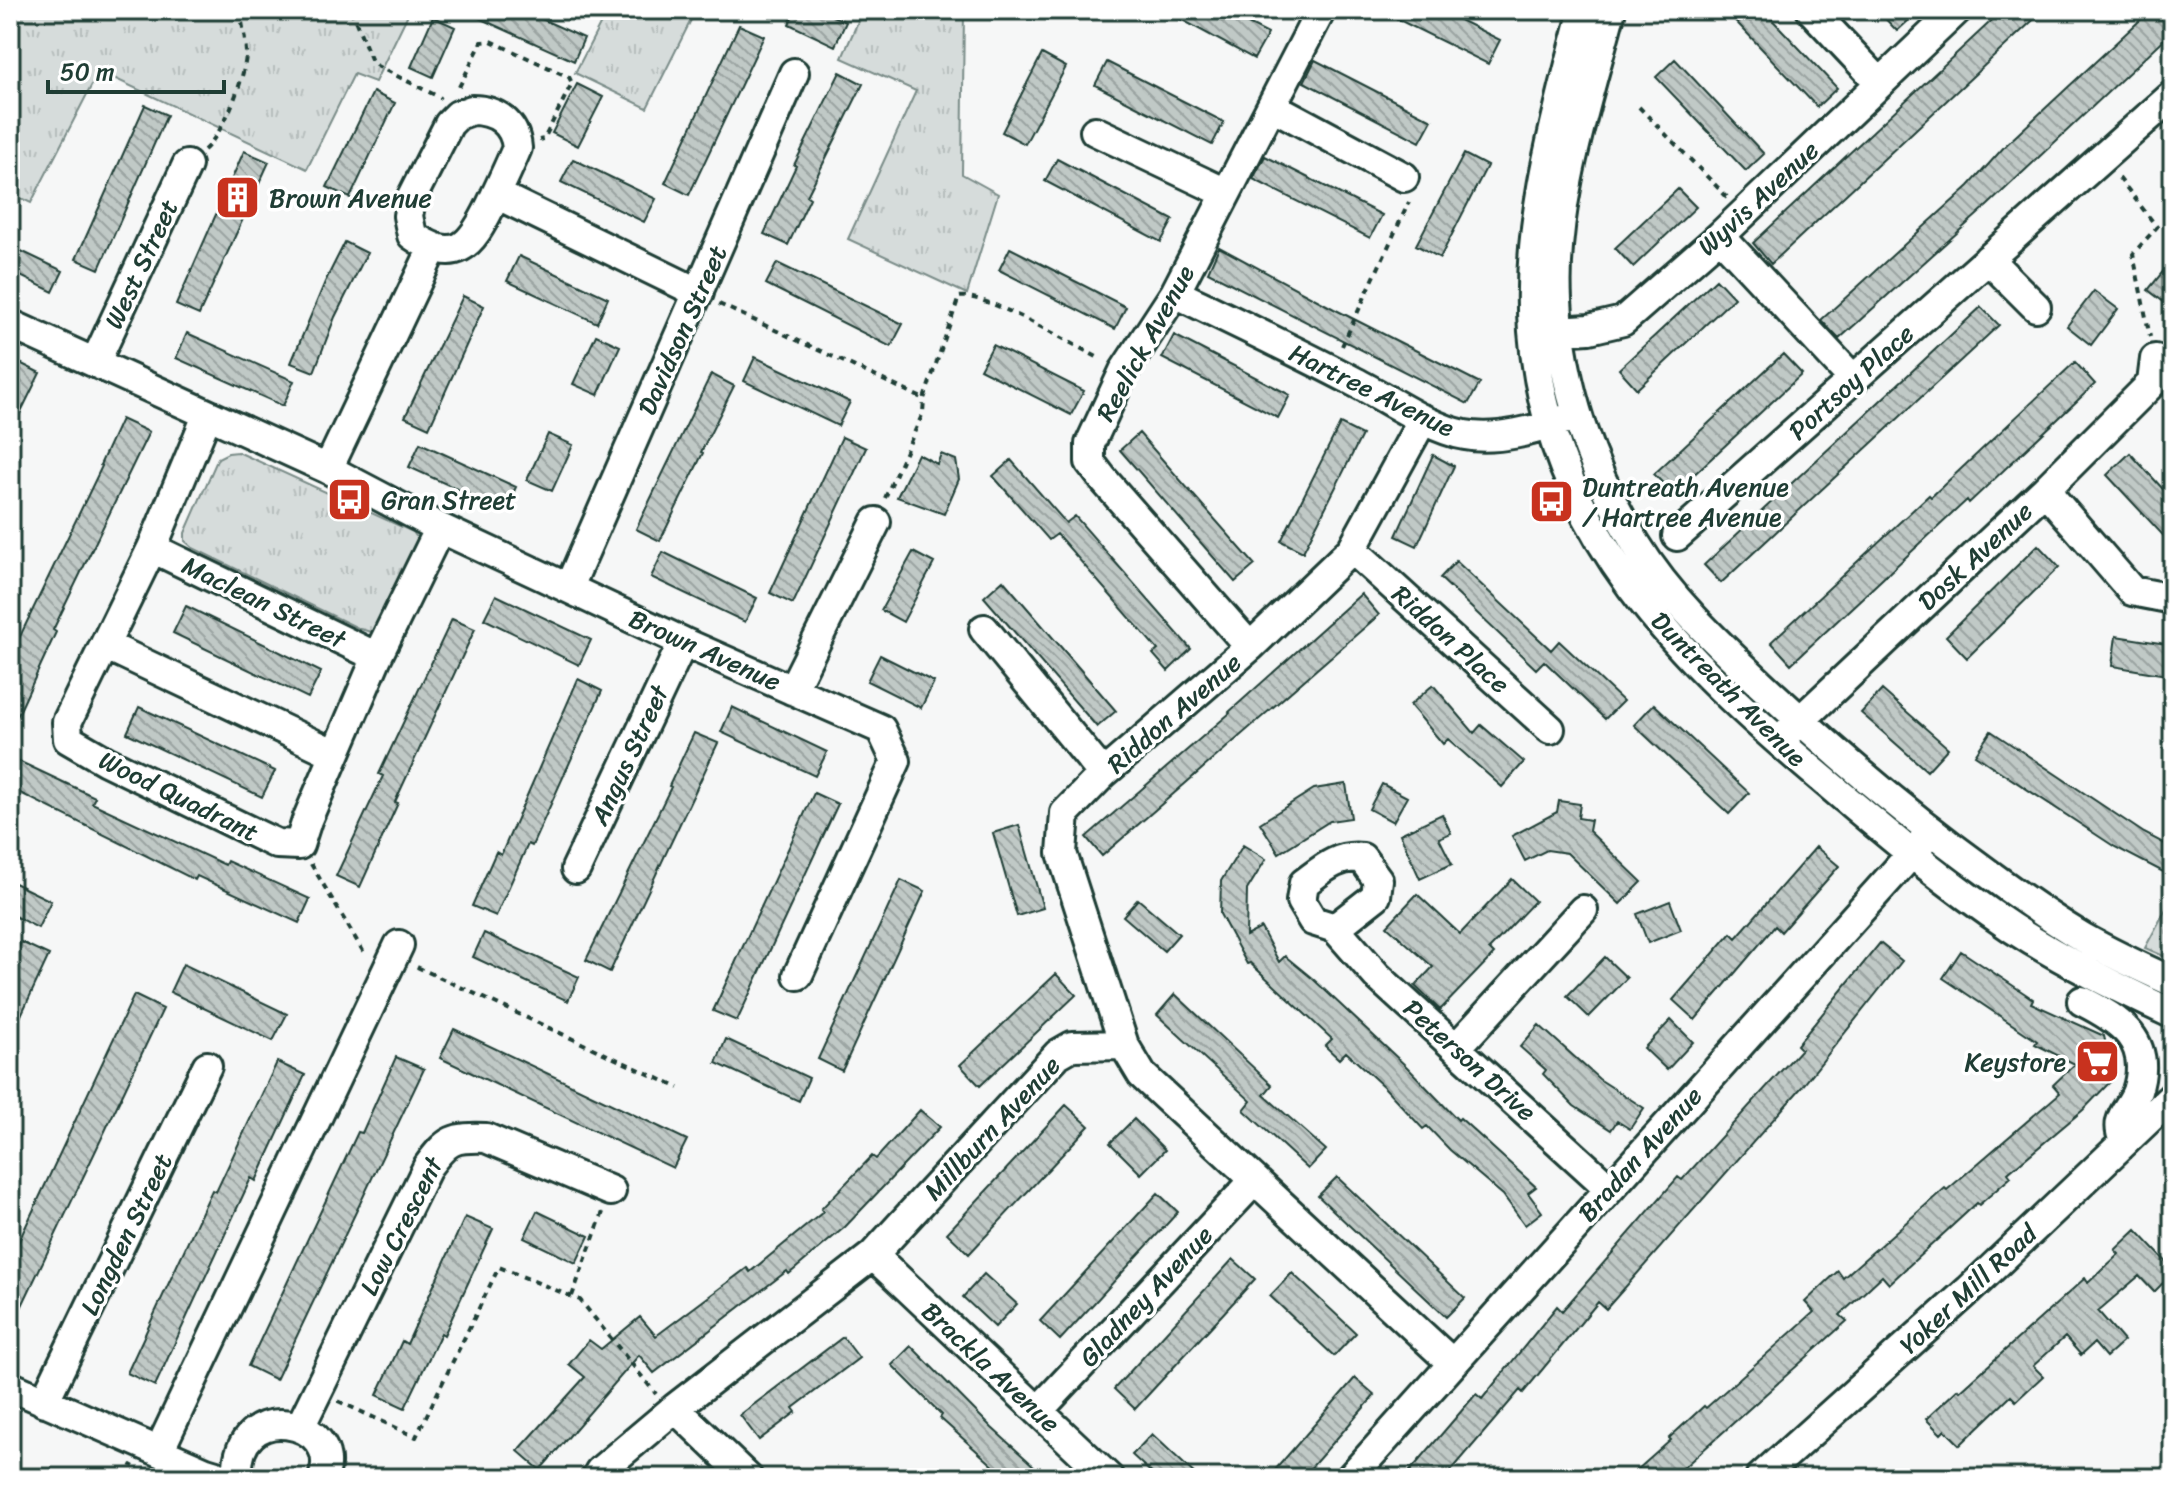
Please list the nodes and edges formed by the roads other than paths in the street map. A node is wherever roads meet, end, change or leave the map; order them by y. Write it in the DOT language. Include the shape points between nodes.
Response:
graph roads {
  1 [pos="1584,10"];
  2 [pos="1611,10"];
  3 [pos="1811,10"];
  4 [pos="1957,10"];
  5 [pos="1317,12"];
  6 [pos="794,73"];
  7 [pos="1880,83"];
  8 [pos="2173,95"];
  9 [pos="1272,106"];
  10 [pos="1095,131"];
  11 [pos="187,165"];
  12 [pos="1404,177"];
  13 [pos="1226,193"];
  14 [pos="496,194"];
  15 [pos="1720,236"];
  16 [pos="433,248"];
  17 [pos="1988,259"];
  18 [pos="699,293"];
  19 [pos="1175,293"];
  20 [pos="2036,307"];
  21 [pos="10,324"];
  22 [pos="1546,331"];
  23 [pos="2155,359"];
  24 [pos="95,363"];
  25 [pos="1854,380"];
  26 [pos="1578,414"];
  27 [pos="207,416"];
  28 [pos="1423,419"];
  29 [pos="1550,425"];
  30 [pos="328,469"];
  31 [pos="2045,490"];
  32 [pos="876,522"];
  33 [pos="440,528"];
  34 [pos="1677,536"];
  35 [pos="152,548"];
  36 [pos="1352,549"];
  37 [pos="569,587"];
  38 [pos="2173,599"];
  39 [pos="984,629"];
  40 [pos="683,642"];
  41 [pos="105,645"];
  42 [pos="1250,647"];
  43 [pos="377,657"];
  44 [pos="792,690"];
  45 [pos="1800,720"];
  46 [pos="1550,729"];
  47 [pos="1778,742"];
  48 [pos="335,754"];
  49 [pos="1103,774"];
  50 [pos="1931,832"];
  51 [pos="1911,855"];
  52 [pos="576,869"];
  53 [pos="1583,910"];
  54 [pos="1335,928"];
  55 [pos="391,960"];
  56 [pos="798,975"];
  57 [pos="2173,982"];
  58 [pos="2082,1001"];
  59 [pos="2173,1014"];
  60 [pos="1124,1045"];
  61 [pos="1456,1048"];
  62 [pos="207,1066"];
  63 [pos="2173,1096"];
  64 [pos="2124,1141"];
  65 [pos="1254,1181"];
  66 [pos="1609,1188"];
  67 [pos="611,1191"];
  68 [pos="873,1255"];
  69 [pos="1452,1363"];
  70 [pos="10,1386"];
  71 [pos="44,1402"];
  72 [pos="673,1410"];
  73 [pos="1038,1411"];
  74 [pos="300,1427"];
  75 [pos="159,1451"];
  76 [pos="226,1478"];
  77 [pos="238,1478"];
  78 [pos="323,1478"];
  79 [pos="596,1478"];
  80 [pos="748,1478"];
  81 [pos="1109,1478"];
  82 [pos="1350,1478"];
  83 [pos="1760,1478"];
  1 -- 22 [label="street, Duntreath Avenue" via="1543,177 1534,240"];
  2 -- 22 [label="street, Duntreath Avenue" via="1569,175 1557,297"];
  3 -- 7 [label="street"];
  4 -- 7 [label="street, Wyvis Avenue"];
  5 -- 9 [label="street, Reelick Avenue"];
  6 -- 18 [label="street, Davidson Street"];
  7 -- 15 [label="street, Wyvis Avenue"];
  8 -- 17 [label="street, Portsoy Place"];
  9 -- 12 [label="street"];
  9 -- 13 [label="street, Reelick Avenue"];
  10 -- 13 [label="street"];
  11 -- 24 [label="street, West Street"];
  13 -- 19 [label="street, Reelick Avenue"];
  14 -- 16 [label="street" via="476,236 461,248"];
  14 -- 16 [label="street" via="517,148 510,124 485,110 450,114 408,216 412,235"];
  14 -- 18 [label="street"];
  15 -- 22 [label="street, Wyvis Avenue" via="1623,321"];
  15 -- 25 [label="street"];
  16 -- 30 [label="street"];
  17 -- 20 [label="street"];
  17 -- 25 [label="street, Portsoy Place"];
  18 -- 37 [label="street, Davidson Street"];
  19 -- 28 [label="street, Hartree Avenue"];
  19 -- 42 [label="street, Reelick Avenue" via="1124,371 1090,444 1090,462"];
  21 -- 24 [label="street, Brown Avenue"];
  22 -- 26 [label="street, Duntreath Avenue" via="1566,368"];
  22 -- 29 [label="street, Duntreath Avenue" via="1539,378"];
  23 -- 31 [label="street, Dosk Avenue" via="2152,383"];
  24 -- 27 [label="street, Brown Avenue"];
  25 -- 34 [label="street, Portsoy Place"];
  26 -- 29 [label="street, Hartree Avenue"];
  26 -- 45 [label="street, Duntreath Avenue" via="1620,516 1654,571 1700,625"];
  27 -- 30 [label="street, Brown Avenue"];
  27 -- 35 [label="street, Wood Quadrant"];
  28 -- 29 [label="street, Hartree Avenue" via="1464,435 1499,435"];
  28 -- 36 [label="street, Riddon Avenue"];
  29 -- 47 [label="street, Duntreath Avenue" via="1581,506 1628,584 1674,642"];
  30 -- 33 [label="street, Brown Avenue"];
  31 -- 38 [label="street" via="2132,591"];
  31 -- 45 [label="street, Dosk Avenue"];
  32 -- 44 [label="street"];
  33 -- 37 [label="street, Brown Avenue"];
  33 -- 43 [label="street"];
  35 -- 41 [label="street, Wood Quadrant"];
  35 -- 43 [label="street, Maclean Street"];
  36 -- 42 [label="street, Riddon Avenue"];
  36 -- 46 [label="street, Riddon Place"];
  37 -- 40 [label="street, Brown Avenue"];
  39 -- 49 [label="street"];
  40 -- 44 [label="street, Brown Avenue"];
  40 -- 52 [label="street, Angus Street"];
  41 -- 48 [label="street"];
  41 -- 48 [label="street, Wood Quadrant" via="67,722 68,739 277,844 299,845"];
  42 -- 49 [label="street, Riddon Avenue"];
  43 -- 48 [label="street"];
  44 -- 56 [label="street, Brown Avenue" via="881,729 896,761"];
  45 -- 47 [label="street, Dosk Avenue"];
  45 -- 50 [label="street, Duntreath Avenue"];
  47 -- 51 [label="street, Duntreath Avenue"];
  49 -- 60 [label="street, Riddon Avenue" via="1065,813 1062,853"];
  50 -- 51 [label="street, Bradan Avenue"];
  50 -- 57 [label="street, Duntreath Avenue" via="2083,937"];
  51 -- 59 [label="street, Duntreath Avenue" via="2013,929"];
  51 -- 66 [label="street, Bradan Avenue"];
  53 -- 61 [label="street"];
  54 -- 61 [label="street, Peterson Drive" via="1377,976"];
  55 -- 75 [label="street"];
  58 -- 64 [label="street" via="2111,1015 2131,1033 2140,1062 2137,1091 2122,1116 2119,1131"];
  60 -- 65 [label="street" via="1142,1075"];
  60 -- 68 [label="street, Millburn Avenue" via="1072,1046 1058,1054"];
  61 -- 66 [label="street, Peterson Drive"];
  62 -- 71 [label="street, Longden Street"];
  63 -- 64 [label="street, Yoker Mill Road"];
  64 -- 83 [label="street, Yoker Mill Road" via="1969,1290"];
  65 -- 69 [label="street"];
  65 -- 73 [label="street, Gladney Avenue"];
  66 -- 69 [label="street, Bradan Avenue"];
  67 -- 74 [label="street, Low Crescent" via="486,1138 445,1144 428,1166"];
  68 -- 72 [label="street, Millburn Avenue"];
  68 -- 73 [label="street, Brackla Avenue"];
  69 -- 82 [label="street, Bradan Avenue"];
  70 -- 71 [label="street"];
  71 -- 75 [label="street"];
  72 -- 79 [label="street, Millburn Avenue"];
  72 -- 80 [label="street"];
  73 -- 81 [label="street, Brackla Avenue"];
  74 -- 77 [label="street" via="281,1423 261,1428 245,1442 237,1461"];
  74 -- 78 [label="street" via="321,1446 327,1469"];
  75 -- 76 [label="street"];
}
